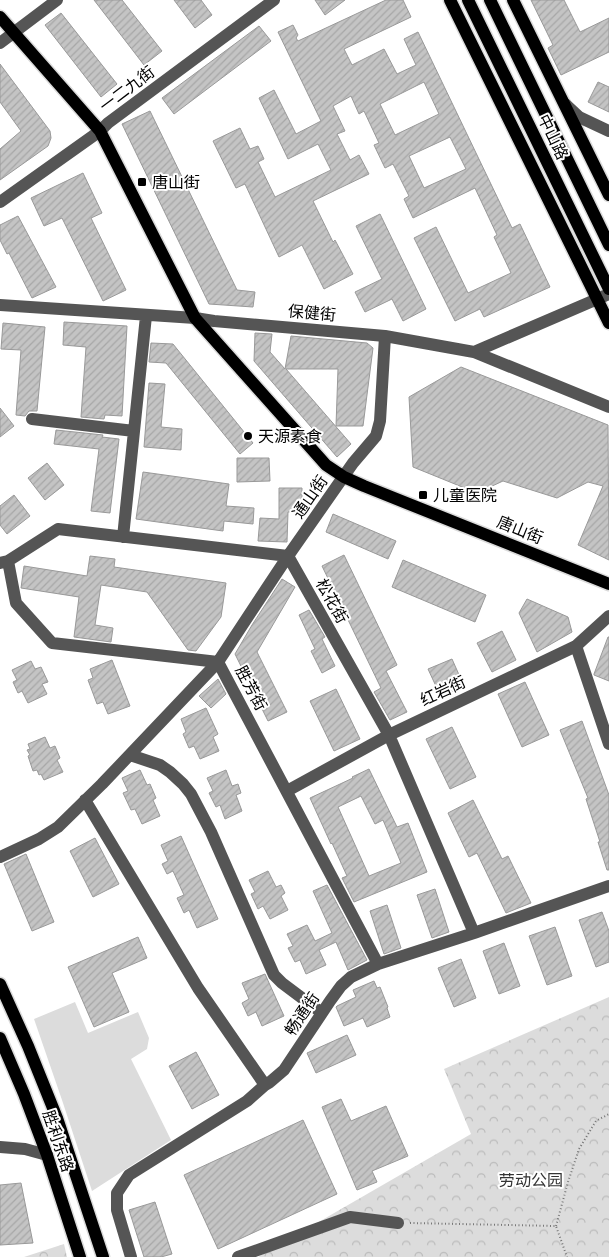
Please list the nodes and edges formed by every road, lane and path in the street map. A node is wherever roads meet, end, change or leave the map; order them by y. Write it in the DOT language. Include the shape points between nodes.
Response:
graph roads {
  1 [pos="58,0"];
  2 [pos="274,0"];
  3 [pos="450,0"];
  4 [pos="468,0"];
  5 [pos="490,0"];
  6 [pos="513,0"];
  7 [pos="0,16"];
  8 [pos="14,33"];
  9 [pos="0,43"];
  10 [pos="565,104"];
  11 [pos="100,131"];
  12 [pos="609,131"];
  13 [pos="609,195"];
  14 [pos="0,202"];
  15 [pos="609,245"];
  16 [pos="609,289"];
  17 [pos="609,294"];
  18 [pos="597,300"];
  19 [pos="0,305"];
  20 [pos="146,316"];
  21 [pos="195,318"];
  22 [pos="609,323"];
  23 [pos="385,336"];
  24 [pos="474,352"];
  25 [pos="609,407"];
  26 [pos="32,419"];
  27 [pos="134,431"];
  28 [pos="344,477"];
  29 [pos="124,537"];
  30 [pos="288,556"];
  31 [pos="4,562"];
  32 [pos="609,584"];
  33 [pos="609,616"];
  34 [pos="576,646"];
  35 [pos="218,662"];
  36 [pos="389,735"];
  37 [pos="609,744"];
  38 [pos="130,755"];
  39 [pos="287,791"];
  40 [pos="85,800"];
  41 [pos="0,857"];
  42 [pos="609,886"];
  43 [pos="474,933"];
  44 [pos="378,964"];
  45 [pos="0,984"];
  46 [pos="322,1013"];
  47 [pos="0,1038"];
  48 [pos="265,1085"];
  49 [pos="609,1114"];
  50 [pos="0,1147"];
  51 [pos="47,1155"];
  52 [pos="398,1223"];
  53 [pos="556,1226"];
  54 [pos="80,1257"];
  55 [pos="103,1257"];
  56 [pos="131,1257"];
  57 [pos="238,1257"];
  58 [pos="567,1257"];
  1 -- 8 [label="street"];
  2 -- 11 [label="street, 一二九街"];
  3 -- 18 [label="main road"];
  4 -- 16 [label="main road, 中山路"];
  5 -- 15 [label="main road, 中山路"];
  6 -- 10 [label="main road"];
  7 -- 8 [label="main road, 唐山街"];
  8 -- 9 [label="street"];
  8 -- 11 [label="main road, 唐山街"];
  10 -- 12 [label="street" via="579,117"];
  10 -- 13 [label="main road"];
  11 -- 14 [label="street, 一二九街"];
  11 -- 21 [label="main road, 唐山街"];
  17 -- 18 [label="street"];
  18 -- 22 [label="main road"];
  18 -- 24 [label="street"];
  19 -- 20 [label="street, 保健街"];
  20 -- 21 [label="street, 保健街"];
  20 -- 27 [label="street"];
  21 -- 23 [label="street, 保健街"];
  21 -- 28 [label="main road, 唐山街" via="326,465"];
  23 -- 24 [label="street, 保健街"];
  23 -- 28 [label="street, 通山街" via="380,421 376,436"];
  24 -- 25 [label="street, 保健街"];
  26 -- 27 [label="street"];
  27 -- 29 [label="street"];
  28 -- 30 [label="street, 通山街"];
  28 -- 32 [label="main road, 唐山街"];
  29 -- 30 [label="street"];
  29 -- 31 [label="street" via="58,529"];
  30 -- 35 [label="street, 通山街"];
  30 -- 36 [label="street, 松花街"];
  31 -- 35 [label="street, 胜芳街" via="16,603 52,644"];
  33 -- 34 [label="street, 红岩街"];
  34 -- 36 [label="street, 红岩街"];
  34 -- 37 [label="street"];
  35 -- 38 [label="street, 通山街"];
  35 -- 39 [label="street, 胜芳街"];
  36 -- 39 [label="street, 红岩街"];
  36 -- 43 [label="street, 松花街"];
  38 -- 40 [label="street, 通山街"];
  38 -- 46 [label="street" via="160,765 191,794 274,975"];
  39 -- 44 [label="street, 胜芳街"];
  40 -- 41 [label="street, 通山街" via="58,827"];
  40 -- 48 [label="street" via="198,988"];
  42 -- 43 [label="street, 畅通街"];
  43 -- 44 [label="street, 畅通街"];
  44 -- 46 [label="street, 畅通街" via="351,976"];
  45 -- 55 [label="main road" via="54,1111"];
  46 -- 48 [label="street, 畅通街" via="284,1070"];
  47 -- 51 [label="main road, 胜利东路"];
  48 -- 56 [label="street, 畅通街" via="247,1101 129,1175 116,1193 117,1210"];
  49 -- 53 [label="path" via="596,1121 579,1148"];
  50 -- 51 [label="street"];
  51 -- 54 [label="main road, 胜利东路"];
  52 -- 53 [label="path"];
  52 -- 57 [label="street" via="350,1217"];
  53 -- 58 [label="path"];
}
